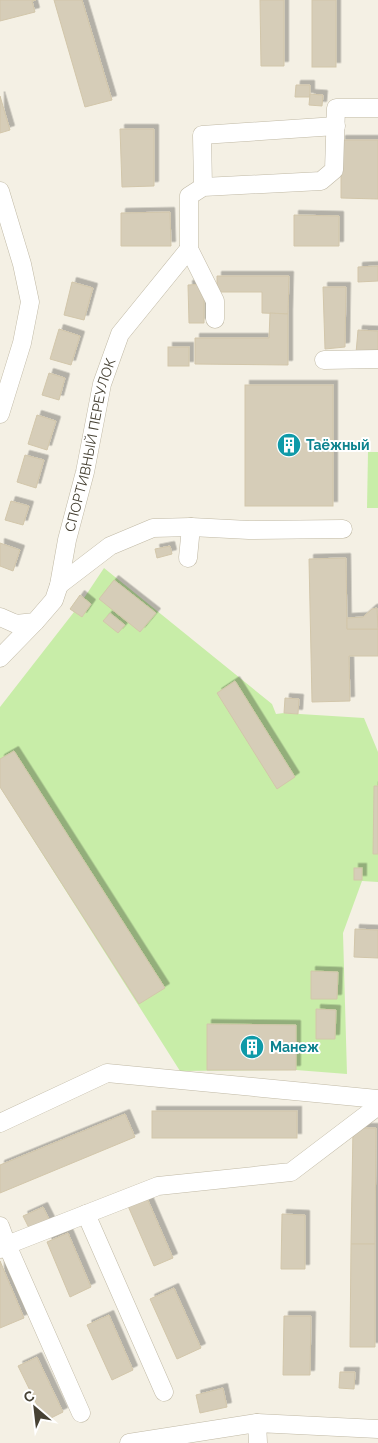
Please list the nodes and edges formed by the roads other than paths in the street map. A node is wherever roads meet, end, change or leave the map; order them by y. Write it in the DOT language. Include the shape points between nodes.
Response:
graph roads {
  1 [pos="378,108"];
  2 [pos="336,126"];
  3 [pos="203,187"];
  4 [pos="0,191"];
  5 [pos="189,249"];
  6 [pos="215,319"];
  7 [pos="378,359"];
  8 [pos="324,360"];
  9 [pos="0,414"];
  10 [pos="191,527"];
  11 [pos="343,529"];
  12 [pos="188,558"];
  13 [pos="59,585"];
  14 [pos="0,617"];
  15 [pos="35,622"];
  16 [pos="0,658"];
  17 [pos="378,1099"];
  18 [pos="378,1106"];
  19 [pos="0,1123"];
  20 [pos="86,1214"];
  21 [pos="0,1226"];
  22 [pos="4,1247"];
  23 [pos="164,1392"];
  24 [pos="81,1413"];
  25 [pos="257,1423"];
  26 [pos="378,1429"];
  27 [pos="128,1443"];
  28 [pos="258,1443"];
  1 -- 2 [label="street" via="336,108"];
  2 -- 3 [label="street" via="334,170 321,181"];
  2 -- 3 [label="street" via="202,135"];
  3 -- 5 [label="street" via="189,196"];
  4 -- 9 [label="street" via="30,302 22,343"];
  5 -- 6 [label="street" via="215,301"];
  5 -- 13 [label="street, СПОРТИВНЫЙ ПЕРЕУЛОК" via="120,334 102,384"];
  7 -- 8 [label="street"];
  10 -- 11 [label="street"];
  10 -- 12 [label="street"];
  10 -- 13 [label="street" via="153,528 110,546"];
  13 -- 15 [label="street, СПОРТИВНЫЙ ПЕРЕУЛОК" via="54,600"];
  14 -- 15 [label="street" via="16,624"];
  15 -- 16 [label="street, СПОРТИВНЫЙ ПЕРЕУЛОК"];
  17 -- 19 [label="street" via="107,1073"];
  18 -- 20 [label="street" via="291,1172 158,1186"];
  20 -- 22 [label="street"];
  20 -- 23 [label="street"];
  21 -- 22 [label="street"];
  22 -- 24 [label="street"];
  25 -- 26 [label="street"];
  25 -- 27 [label="street"];
  25 -- 28 [label="street"];
}
